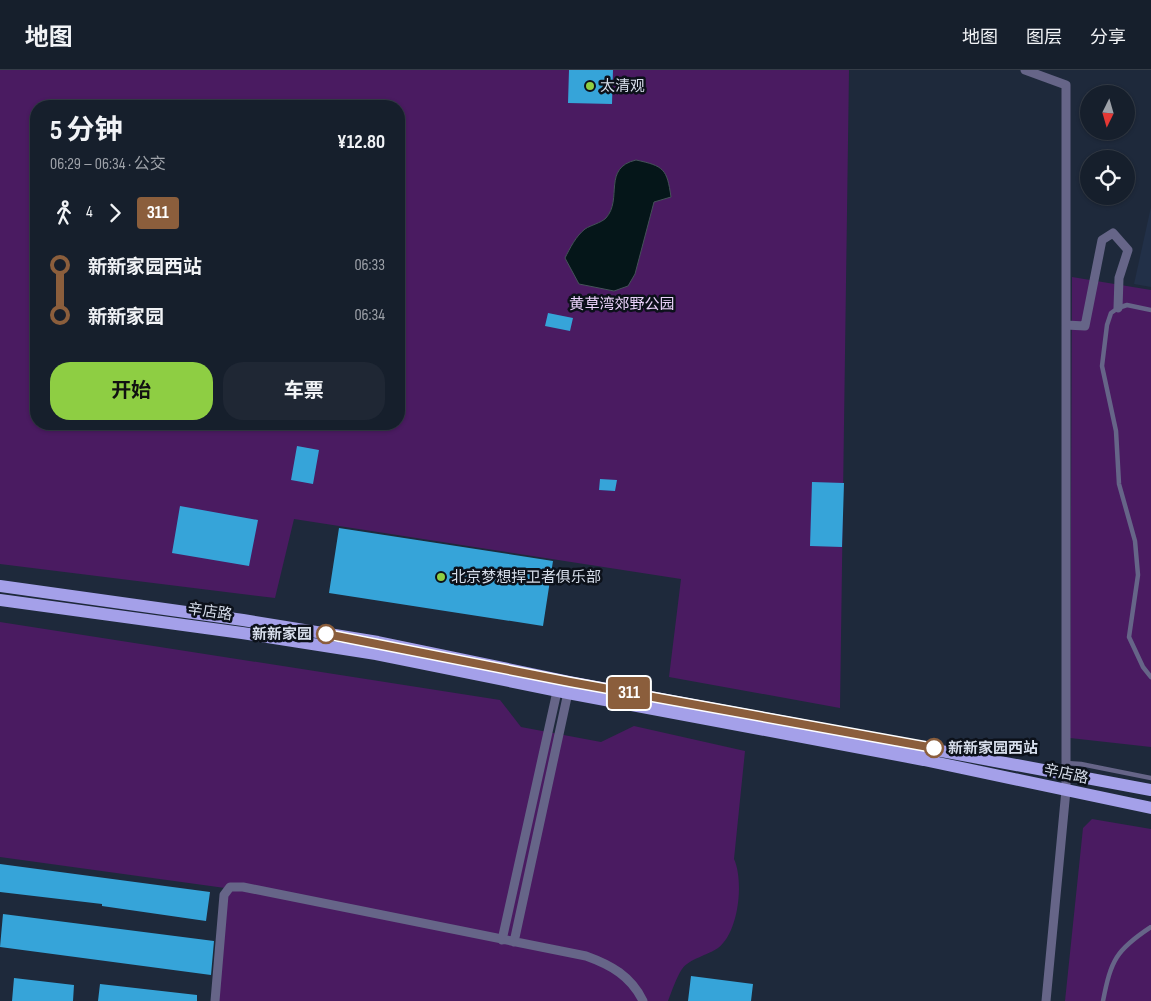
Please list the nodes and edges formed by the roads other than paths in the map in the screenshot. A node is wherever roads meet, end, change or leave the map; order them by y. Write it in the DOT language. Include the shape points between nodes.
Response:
graph roads {
  1 [pos="1025,70"];
  2 [pos="1118,308"];
  3 [pos="1151,310"];
  4 [pos="1066,325"];
  5 [pos="0,586"];
  6 [pos="0,600"];
  7 [pos="1151,677"];
  8 [pos="564,686"];
  9 [pos="1066,768"];
  10 [pos="1151,778"];
  11 [pos="1066,790"];
  12 [pos="1151,790"];
  13 [pos="1151,808"];
  14 [pos="1151,927"];
  15 [pos="502,940"];
  16 [pos="514,942"];
  17 [pos="215,1001"];
  18 [pos="643,1001"];
  19 [pos="1046,1001"];
  20 [pos="1103,1001"];
  1 -- 4 [label="street" via="1066,86"];
  2 -- 3 [label="lane" via="1127,305"];
  2 -- 4 [label="street" via="1119,278 1128,250 1113,233 1102,240 1085,326"];
  2 -- 7 [label="lane" via="1107,325 1102,366 1116,431 1118,484 1135,541 1138,575 1129,637"];
  4 -- 9 [label="street"];
  5 -- 8 [label="main road, 辛店路" via="326,634"];
  6 -- 8 [label="main road, 辛店路" via="367,652"];
  8 -- 9 [label="main road, 辛店路"];
  8 -- 11 [label="main road, 辛店路"];
  8 -- 15 [label="street"];
  8 -- 16 [label="street"];
  9 -- 10 [label="lane" via="1081,764"];
  9 -- 11 [label="street"];
  9 -- 12 [label="main road, 辛店路"];
  11 -- 13 [label="main road, 辛店路"];
  11 -- 19 [label="street"];
  14 -- 20 [label="lane" via="1129,942 1113,960"];
  15 -- 16 [label="street"];
  15 -- 17 [label="street" via="230,887 224,895"];
  16 -- 18 [label="street" via="586,956 609,964 625,976"];
}
